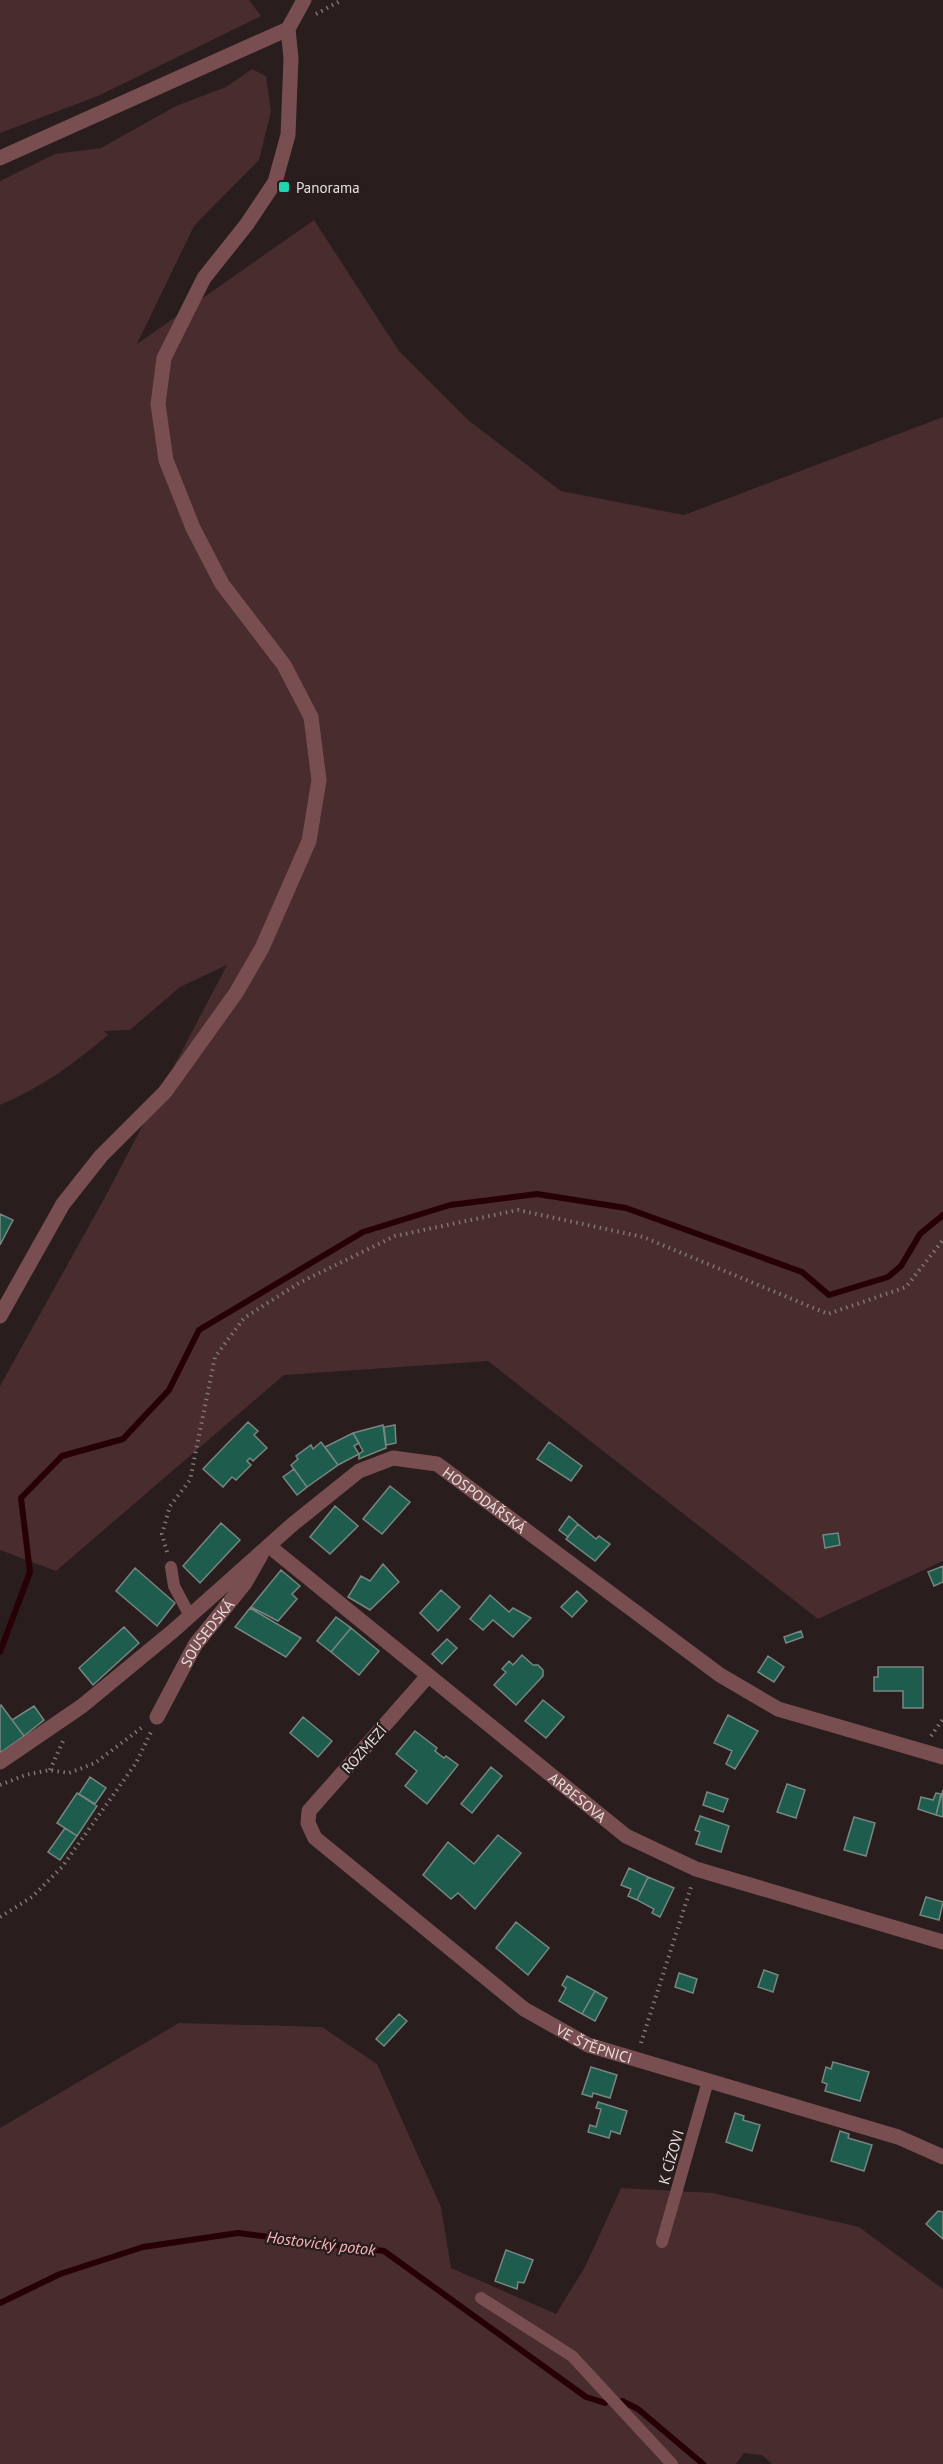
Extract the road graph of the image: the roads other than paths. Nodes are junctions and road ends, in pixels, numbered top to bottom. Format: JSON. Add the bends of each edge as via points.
{"nodes":[{"id":1,"x":304,"y":0,"type":"edge"},
{"id":2,"x":288,"y":29,"type":"junction"},
{"id":3,"x":0,"y":158,"type":"edge"},
{"id":4,"x":0,"y":1316,"type":"edge"},
{"id":5,"x":265,"y":1549,"type":"junction"},
{"id":6,"x":171,"y":1567,"type":"road end"},
{"id":7,"x":190,"y":1616,"type":"junction"},
{"id":8,"x":427,"y":1677,"type":"junction"},
{"id":9,"x":157,"y":1717,"type":"road end"},
{"id":10,"x":943,"y":1756,"type":"edge"},
{"id":11,"x":0,"y":1762,"type":"edge"},
{"id":12,"x":309,"y":1823,"type":"joint"},
{"id":13,"x":943,"y":1942,"type":"edge"},
{"id":14,"x":708,"y":2081,"type":"junction"},
{"id":15,"x":943,"y":2157,"type":"edge"},
{"id":16,"x":662,"y":2242,"type":"dead end"},
{"id":17,"x":481,"y":2298,"type":"dead end"},
{"id":18,"x":672,"y":2464,"type":"edge"}],
"edges":[{"from":1,"to":2,"type":"street"},
{"from":2,"to":3,"type":"street"},
{"from":2,"to":4,"type":"street","via":[[288,135],[275,183],[204,278],[164,358],[158,404],[166,460],[192,528],[222,584],[284,665],[311,717],[320,780],[309,840],[262,948],[236,993],[165,1092],[101,1156],[63,1204]]},
{"from":5,"to":7,"type":"street","name":"HOSPODÁŘSKÁ"},
{"from":5,"to":8,"type":"street","name":"ARBESOVA"},
{"from":5,"to":9,"type":"street","name":"SOUSEDSKÁ","via":[[245,1583],[195,1645]]},
{"from":5,"to":10,"type":"street","name":"HOSPODÁŘSKÁ","via":[[359,1471],[393,1458],[437,1464],[720,1675],[778,1709]]},
{"from":6,"to":7,"type":"lane","via":[[174,1586]]},
{"from":7,"to":11,"type":"street","name":"HOSPODÁŘSKÁ","via":[[82,1706]]},
{"from":8,"to":12,"type":"street","name":"ROZMEZÍ","via":[[309,1811]]},
{"from":8,"to":13,"type":"street","name":"ARBESOVA","via":[[626,1836],[696,1869]]},
{"from":12,"to":14,"type":"street","name":"VE ŠTĚPNICI","via":[[315,1838],[524,2009],[588,2045]]},
{"from":14,"to":15,"type":"street","name":"VE ŠTĚPNICI","via":[[898,2137]]},
{"from":14,"to":16,"type":"lane","name":"K CÍZOVI"},
{"from":17,"to":18,"type":"lane","via":[[573,2356]]}]}
